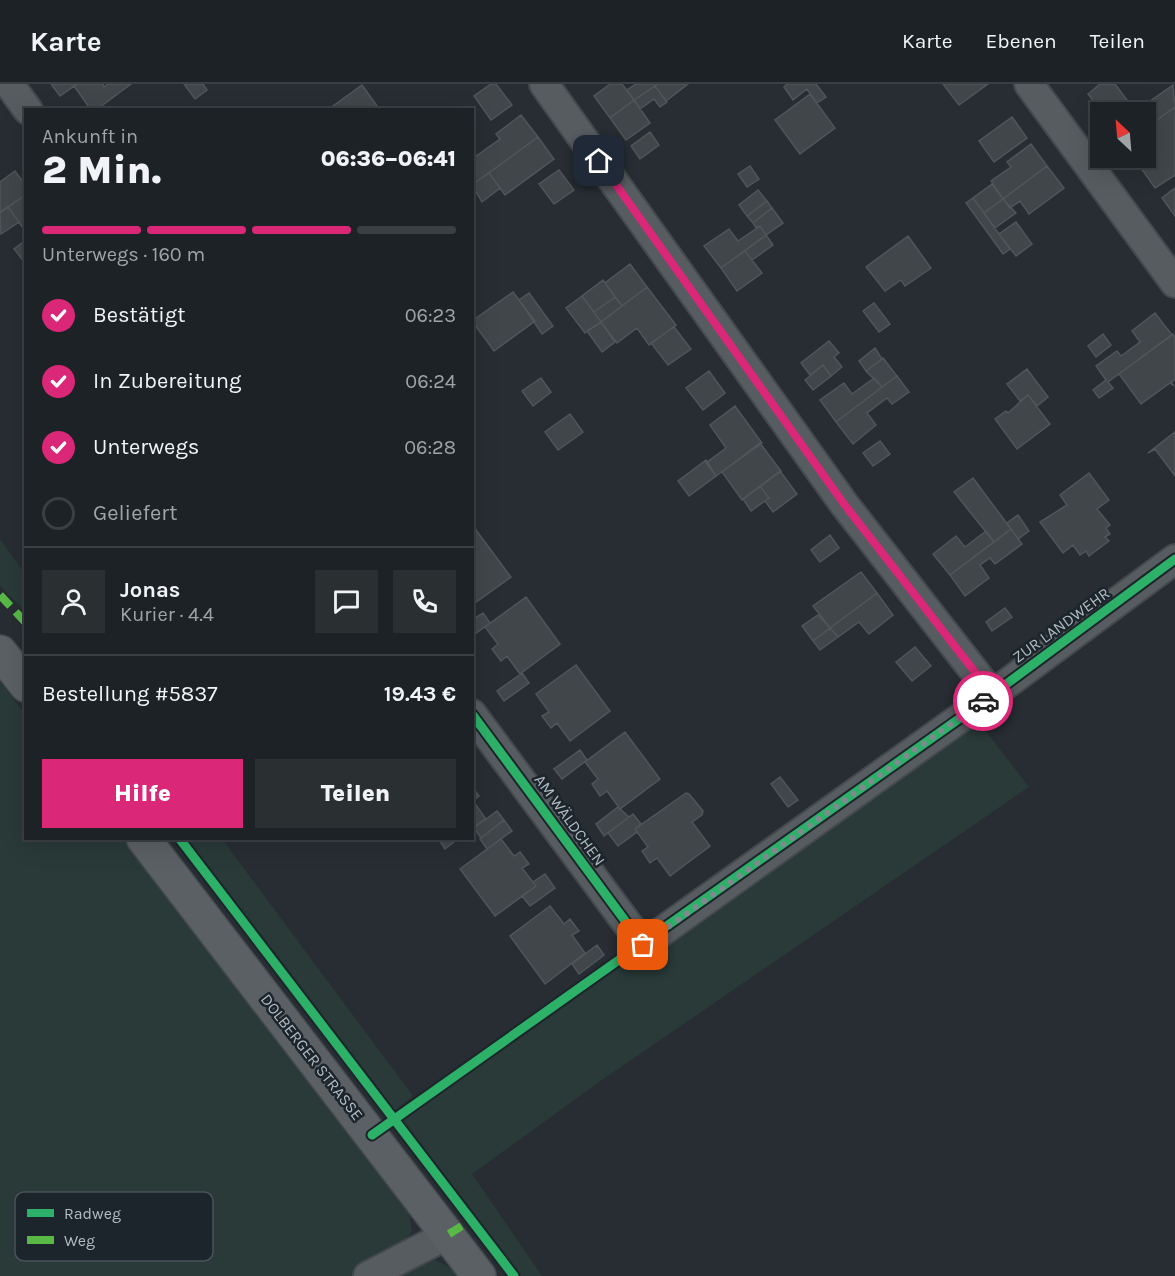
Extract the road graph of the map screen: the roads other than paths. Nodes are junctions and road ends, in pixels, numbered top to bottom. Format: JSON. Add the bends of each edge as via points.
{"nodes":[{"id":1,"x":9,"y":84,"type":"edge"},
{"id":2,"x":544,"y":84,"type":"edge"},
{"id":3,"x":1029,"y":84,"type":"edge"},
{"id":4,"x":27,"y":108,"type":"edge"},
{"id":5,"x":1175,"y":284,"type":"edge"},
{"id":6,"x":1175,"y":559,"type":"edge"},
{"id":7,"x":0,"y":652,"type":"edge"},
{"id":8,"x":24,"y":682,"type":"edge"},
{"id":9,"x":992,"y":694,"type":"junction"},
{"id":10,"x":474,"y":717,"type":"edge"},
{"id":11,"x":145,"y":840,"type":"edge"},
{"id":12,"x":643,"y":945,"type":"joint"},
{"id":13,"x":449,"y":1234,"type":"junction"},
{"id":14,"x":368,"y":1276,"type":"edge"},
{"id":15,"x":479,"y":1276,"type":"edge"}],
"edges":[{"from":1,"to":4,"type":"street"},
{"from":2,"to":9,"type":"street","via":[[844,504]]},
{"from":3,"to":5,"type":"street"},
{"from":6,"to":9,"type":"street","name":"ZUR LANDWEHR"},
{"from":7,"to":8,"type":"main road"},
{"from":9,"to":12,"type":"street","name":"ZUR LANDWEHR"},
{"from":10,"to":12,"type":"street","name":"AM WÄLDCHEN"},
{"from":11,"to":13,"type":"main road","name":"DOLBERGER STRASSE"},
{"from":13,"to":14,"type":"street"},
{"from":13,"to":15,"type":"main road","name":"DOLBERGER STRASSE"}]}
